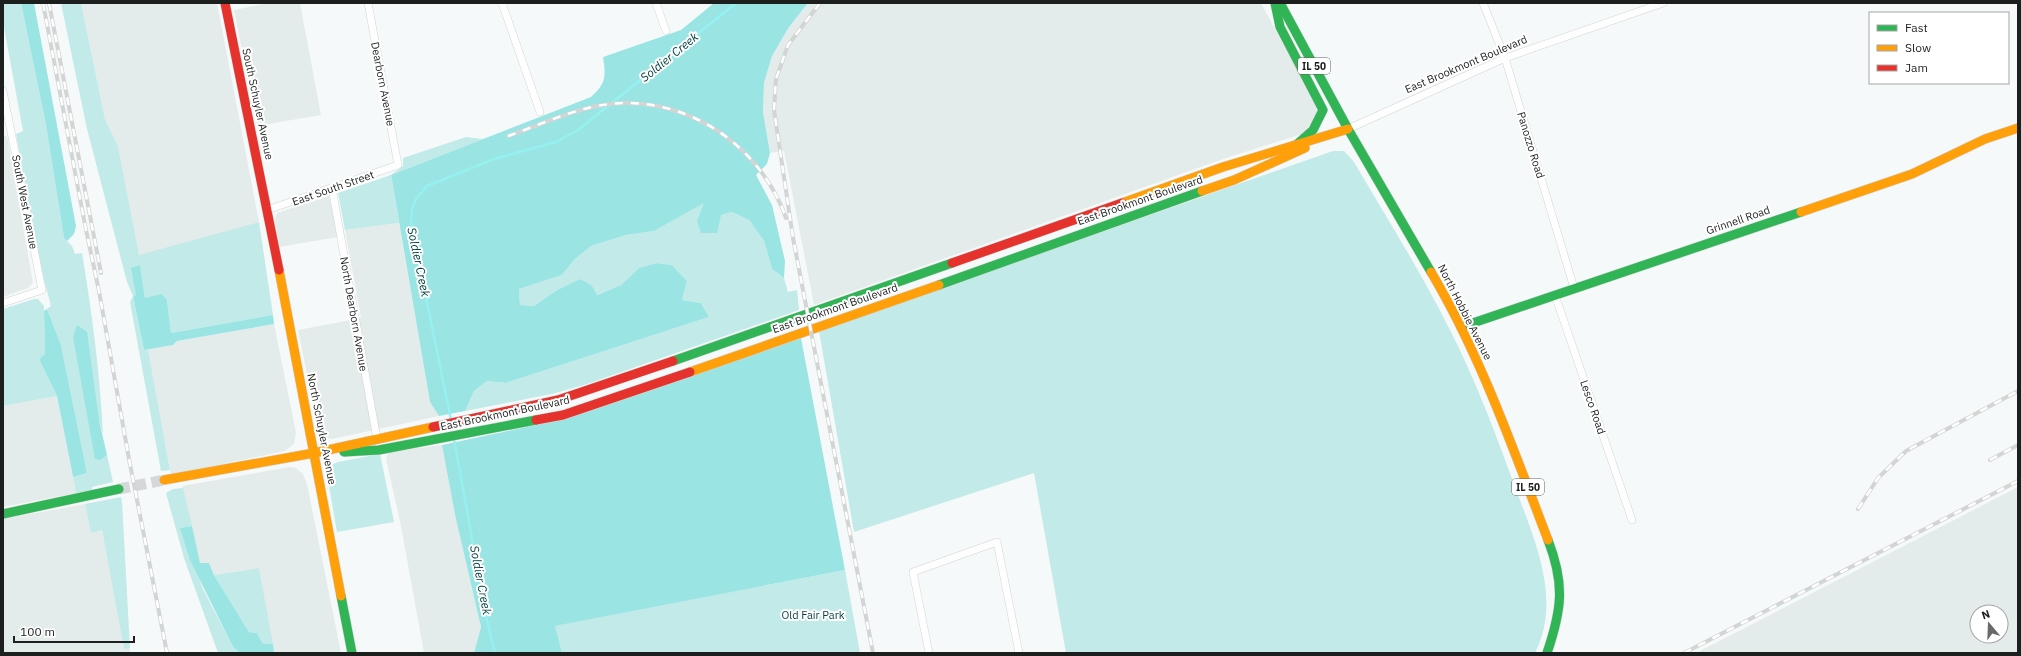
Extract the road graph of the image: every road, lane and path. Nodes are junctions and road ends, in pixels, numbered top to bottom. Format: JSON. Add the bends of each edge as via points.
{"nodes":[{"id":1,"x":225,"y":3,"type":"edge"},
{"id":2,"x":368,"y":3,"type":"edge"},
{"id":3,"x":502,"y":3,"type":"edge"},
{"id":4,"x":656,"y":3,"type":"edge"},
{"id":5,"x":1275,"y":3,"type":"edge"},
{"id":6,"x":1280,"y":3,"type":"edge"},
{"id":7,"x":1483,"y":3,"type":"edge"},
{"id":8,"x":1663,"y":3,"type":"edge"},
{"id":9,"x":666,"y":31,"type":"dead end"},
{"id":10,"x":1505,"y":58,"type":"junction"},
{"id":11,"x":3,"y":91,"type":"edge"},
{"id":12,"x":540,"y":112,"type":"dead end"},
{"id":13,"x":2018,"y":128,"type":"edge"},
{"id":14,"x":1348,"y":129,"type":"junction"},
{"id":15,"x":1296,"y":145,"type":"junction"},
{"id":16,"x":398,"y":165,"type":"joint"},
{"id":17,"x":332,"y":188,"type":"junction"},
{"id":18,"x":268,"y":210,"type":"junction"},
{"id":19,"x":1574,"y":288,"type":"junction"},
{"id":20,"x":1555,"y":295,"type":"junction"},
{"id":21,"x":3,"y":303,"type":"edge"},
{"id":22,"x":1461,"y":327,"type":"junction"},
{"id":23,"x":377,"y":439,"type":"junction"},
{"id":24,"x":314,"y":453,"type":"junction"},
{"id":25,"x":164,"y":480,"type":"tunnel mouth"},
{"id":26,"x":119,"y":489,"type":"tunnel mouth"},
{"id":27,"x":3,"y":514,"type":"edge"},
{"id":28,"x":1632,"y":520,"type":"dead end"},
{"id":29,"x":352,"y":653,"type":"edge"},
{"id":30,"x":930,"y":653,"type":"edge"},
{"id":31,"x":1019,"y":653,"type":"edge"},
{"id":32,"x":1547,"y":653,"type":"edge"}],
"edges":[{"from":1,"to":18,"type":"main road","name":"South Schuyler Avenue"},
{"from":2,"to":16,"type":"street","name":"Dearborn Avenue"},
{"from":3,"to":12,"type":"street"},
{"from":4,"to":9,"type":"street"},
{"from":5,"to":15,"type":"main road","via":[[1280,27],[1322,103],[1322,118],[1312,133]]},
{"from":6,"to":14,"type":"main road","name":"North Hobbie Avenue","number":"IL 50"},
{"from":7,"to":10,"type":"street","name":"Panozzo Road"},
{"from":8,"to":10,"type":"street","name":"East Brookmont Boulevard"},
{"from":10,"to":14,"type":"street","name":"East Brookmont Boulevard"},
{"from":10,"to":19,"type":"street","name":"Panozzo Road"},
{"from":11,"to":21,"type":"street","name":"South West Avenue","via":[[42,290]]},
{"from":13,"to":19,"type":"main road","name":"Grinnell Road","via":[[1985,139],[1912,174]]},
{"from":14,"to":15,"type":"main road","name":"East Brookmont Boulevard"},
{"from":14,"to":22,"type":"main road","name":"North Hobbie Avenue","number":"IL 50"},
{"from":14,"to":24,"type":"main road","name":"East Brookmont Boulevard","via":[[1234,180],[563,415],[379,450]]},
{"from":15,"to":23,"type":"main road","name":"East Brookmont Boulevard","via":[[1223,167],[808,315],[558,400]]},
{"from":16,"to":17,"type":"street","name":"East South Street"},
{"from":17,"to":18,"type":"street","name":"East South Street"},
{"from":17,"to":23,"type":"street","name":"North Dearborn Avenue"},
{"from":18,"to":24,"type":"main road","name":"North Schuyler Avenue"},
{"from":19,"to":20,"type":"main road","name":"Grinnell Road"},
{"from":20,"to":22,"type":"main road","name":"Grinnell Road"},
{"from":20,"to":28,"type":"street","name":"Lesco Road"},
{"from":22,"to":32,"type":"main road","name":"North Hobbie Avenue","number":"IL 50","via":[[1498,410],[1556,560],[1560,606]]},
{"from":23,"to":24,"type":"main road","name":"East Brookmont Boulevard"},
{"from":24,"to":25,"type":"main road","name":"East Brookmont Boulevard"},
{"from":24,"to":29,"type":"main road","name":"North Schuyler Avenue"},
{"from":26,"to":27,"type":"main road"},
{"from":30,"to":31,"type":"street","via":[[914,572],[997,542]]}]}
